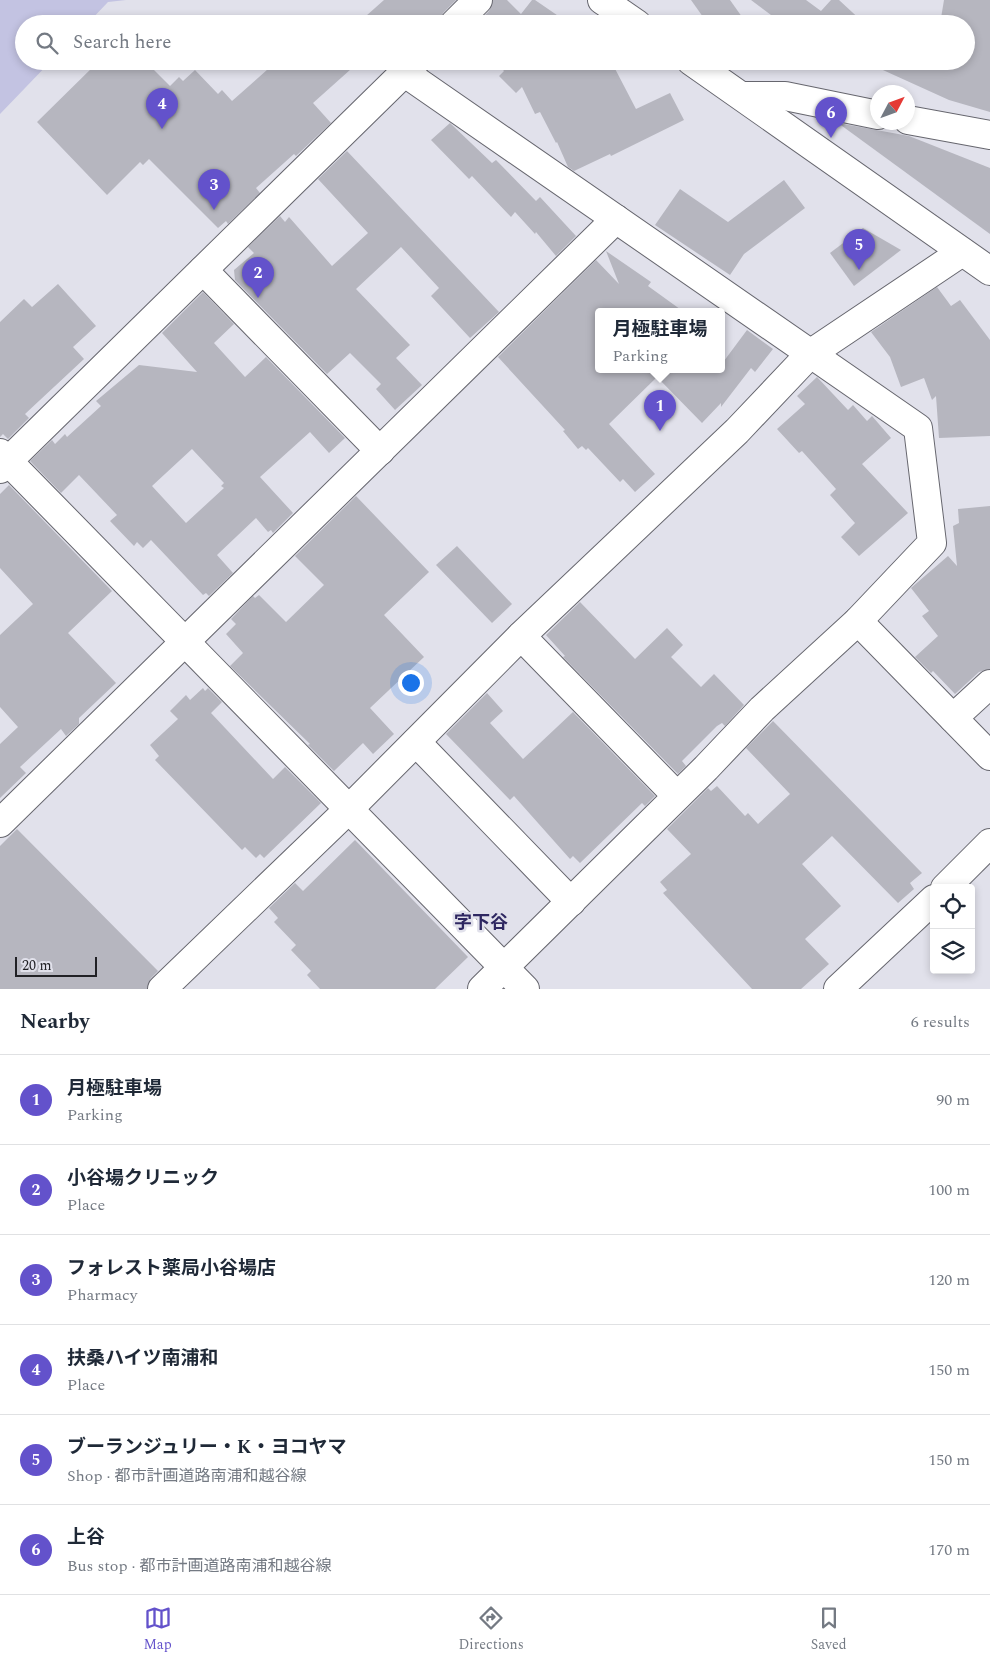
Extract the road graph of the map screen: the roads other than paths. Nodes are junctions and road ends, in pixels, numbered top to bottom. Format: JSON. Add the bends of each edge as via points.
{"nodes":[{"id":1,"x":478,"y":0,"type":"edge"},
{"id":2,"x":602,"y":0,"type":"edge"},
{"id":3,"x":463,"y":15,"type":"edge"},
{"id":4,"x":624,"y":15,"type":"edge"},
{"id":5,"x":407,"y":70,"type":"edge"},
{"id":6,"x":414,"y":70,"type":"edge"},
{"id":7,"x":705,"y":70,"type":"edge"},
{"id":8,"x":742,"y":96,"type":"junction"},
{"id":9,"x":870,"y":113,"type":"edge"},
{"id":10,"x":915,"y":121,"type":"edge"},
{"id":11,"x":990,"y":135,"type":"edge"},
{"id":12,"x":616,"y":219,"type":"junction"},
{"id":13,"x":962,"y":252,"type":"junction"},
{"id":14,"x":202,"y":270,"type":"junction"},
{"id":15,"x":990,"y":271,"type":"edge"},
{"id":16,"x":810,"y":354,"type":"junction"},
{"id":17,"x":380,"y":451,"type":"junction"},
{"id":18,"x":3,"y":461,"type":"edge"},
{"id":19,"x":858,"y":621,"type":"junction"},
{"id":20,"x":521,"y":636,"type":"junction"},
{"id":21,"x":186,"y":642,"type":"junction"},
{"id":22,"x":990,"y":684,"type":"edge"},
{"id":23,"x":953,"y":718,"type":"junction"},
{"id":24,"x":416,"y":742,"type":"junction"},
{"id":25,"x":990,"y":756,"type":"edge"},
{"id":26,"x":677,"y":796,"type":"junction"},
{"id":27,"x":349,"y":808,"type":"junction"},
{"id":28,"x":0,"y":823,"type":"edge"},
{"id":29,"x":990,"y":844,"type":"edge"},
{"id":30,"x":949,"y":884,"type":"edge"},
{"id":31,"x":570,"y":902,"type":"junction"},
{"id":32,"x":930,"y":903,"type":"edge"},
{"id":33,"x":504,"y":967,"type":"junction"},
{"id":34,"x":162,"y":989,"type":"edge"},
{"id":35,"x":482,"y":989,"type":"edge"},
{"id":36,"x":526,"y":989,"type":"edge"},
{"id":37,"x":838,"y":989,"type":"edge"}],
"edges":[{"from":1,"to":3,"type":"street"},
{"from":2,"to":4,"type":"street"},
{"from":5,"to":14,"type":"street"},
{"from":6,"to":12,"type":"street"},
{"from":7,"to":8,"type":"street"},
{"from":8,"to":9,"type":"street","via":[[785,96]]},
{"from":8,"to":13,"type":"street"},
{"from":10,"to":11,"type":"street"},
{"from":12,"to":16,"type":"street"},
{"from":12,"to":17,"type":"street"},
{"from":13,"to":15,"type":"street"},
{"from":13,"to":16,"type":"street"},
{"from":14,"to":17,"type":"street"},
{"from":14,"to":18,"type":"street"},
{"from":16,"to":19,"type":"street","via":[[918,428],[932,543]]},
{"from":16,"to":20,"type":"street","via":[[737,431]]},
{"from":17,"to":21,"type":"street"},
{"from":18,"to":21,"type":"street"},
{"from":19,"to":23,"type":"street"},
{"from":19,"to":26,"type":"street","via":[[762,709]]},
{"from":20,"to":24,"type":"street"},
{"from":20,"to":26,"type":"street"},
{"from":21,"to":27,"type":"street"},
{"from":21,"to":28,"type":"street"},
{"from":22,"to":23,"type":"street"},
{"from":23,"to":25,"type":"street"},
{"from":24,"to":27,"type":"street"},
{"from":24,"to":31,"type":"street"},
{"from":26,"to":31,"type":"street"},
{"from":27,"to":33,"type":"street"},
{"from":27,"to":34,"type":"street"},
{"from":29,"to":30,"type":"street"},
{"from":31,"to":33,"type":"street"},
{"from":32,"to":37,"type":"street"},
{"from":33,"to":35,"type":"street"},
{"from":33,"to":36,"type":"street"}]}
